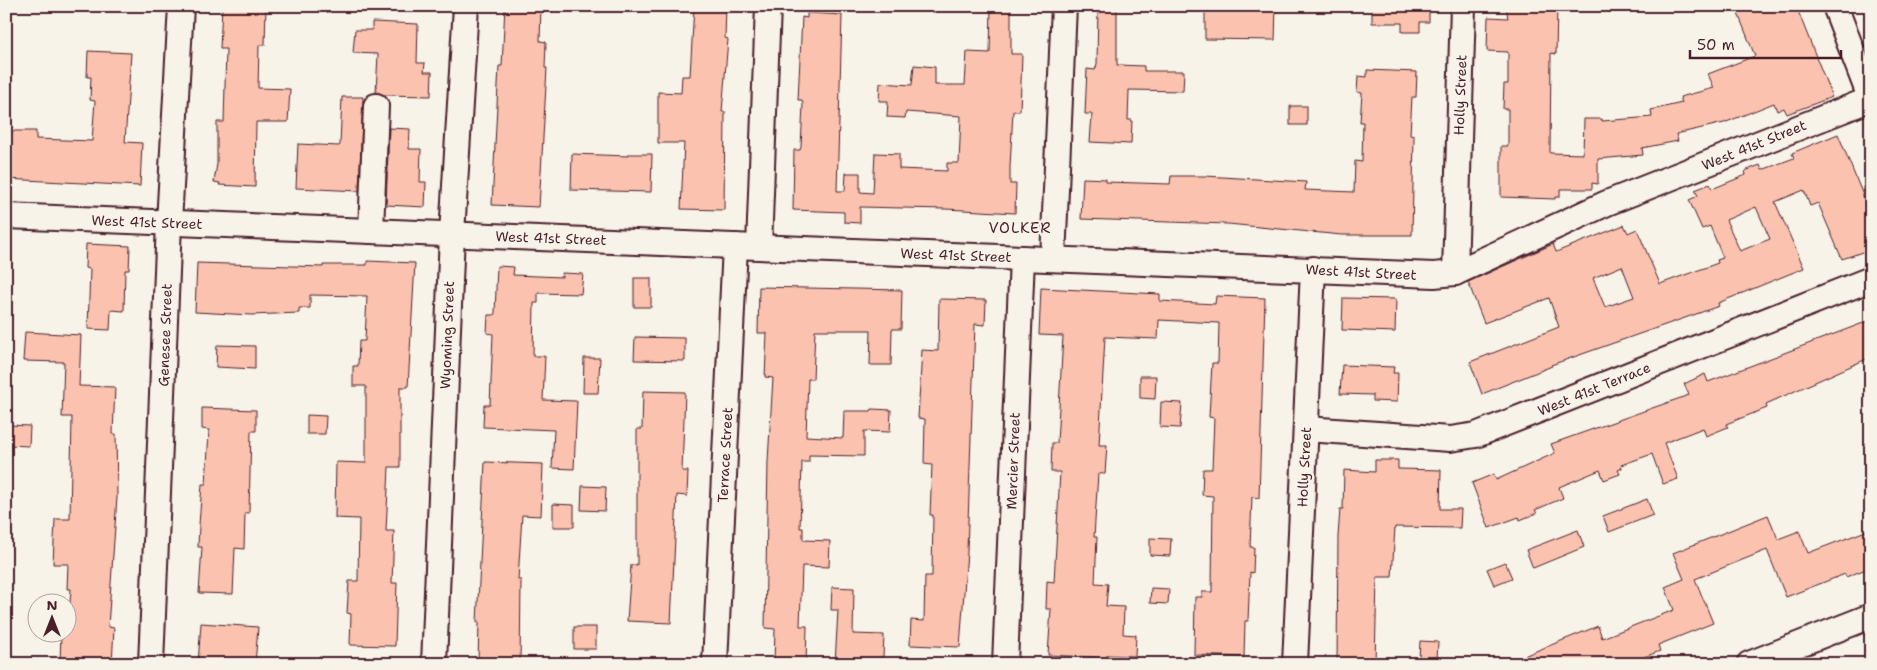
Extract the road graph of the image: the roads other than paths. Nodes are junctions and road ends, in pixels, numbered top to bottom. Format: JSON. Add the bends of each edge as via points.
{"nodes":[{"id":1,"x":181,"y":6,"type":"edge"},
{"id":2,"x":466,"y":6,"type":"edge"},
{"id":3,"x":768,"y":6,"type":"edge"},
{"id":4,"x":1064,"y":6,"type":"edge"},
{"id":5,"x":1463,"y":6,"type":"edge"},
{"id":6,"x":1835,"y":6,"type":"edge"},
{"id":7,"x":1871,"y":99,"type":"edge"},
{"id":8,"x":376,"y":106,"type":"dead end"},
{"id":9,"x":6,"y":216,"type":"edge"},
{"id":10,"x":169,"y":223,"type":"junction"},
{"id":11,"x":371,"y":231,"type":"junction"},
{"id":12,"x":452,"y":234,"type":"junction"},
{"id":13,"x":735,"y":246,"type":"junction"},
{"id":14,"x":759,"y":247,"type":"junction"},
{"id":15,"x":1022,"y":258,"type":"junction"},
{"id":16,"x":1053,"y":259,"type":"junction"},
{"id":17,"x":1313,"y":269,"type":"junction"},
{"id":18,"x":1455,"y":273,"type":"junction"},
{"id":19,"x":1871,"y":279,"type":"edge"},
{"id":20,"x":1306,"y":429,"type":"junction"},
{"id":21,"x":1871,"y":616,"type":"edge"},
{"id":22,"x":151,"y":664,"type":"edge"},
{"id":23,"x":434,"y":664,"type":"edge"},
{"id":24,"x":715,"y":664,"type":"edge"},
{"id":25,"x":1006,"y":664,"type":"edge"},
{"id":26,"x":1295,"y":664,"type":"edge"},
{"id":27,"x":1749,"y":664,"type":"edge"}],
"edges":[{"from":1,"to":10,"type":"street","name":"Genesee Street"},
{"from":2,"to":12,"type":"street","name":"Wyoming Street"},
{"from":3,"to":14,"type":"street"},
{"from":4,"to":16,"type":"street"},
{"from":5,"to":18,"type":"street","name":"Holly Street"},
{"from":6,"to":7,"type":"street"},
{"from":7,"to":18,"type":"street","name":"West 41st Street","via":[[1608,203]]},
{"from":8,"to":11,"type":"street"},
{"from":9,"to":10,"type":"street","name":"West 41st Street"},
{"from":10,"to":11,"type":"street","name":"West 41st Street"},
{"from":10,"to":22,"type":"street","name":"Genesee Street"},
{"from":11,"to":12,"type":"street","name":"West 41st Street"},
{"from":12,"to":13,"type":"street","name":"West 41st Street"},
{"from":12,"to":23,"type":"street","name":"Wyoming Street"},
{"from":13,"to":14,"type":"street","name":"West 41st Street"},
{"from":13,"to":24,"type":"street","name":"Terrace Street"},
{"from":14,"to":15,"type":"street","name":"West 41st Street"},
{"from":15,"to":16,"type":"street","name":"West 41st Street"},
{"from":15,"to":25,"type":"street","name":"Mercier Street"},
{"from":16,"to":17,"type":"street","name":"West 41st Street"},
{"from":17,"to":18,"type":"street","name":"West 41st Street","via":[[1434,275]]},
{"from":17,"to":20,"type":"street","name":"Holly Street"},
{"from":19,"to":20,"type":"street","name":"West 41st Terrace","via":[[1476,435],[1450,439]]},
{"from":20,"to":26,"type":"street","name":"Holly Street"},
{"from":21,"to":27,"type":"street"}]}
